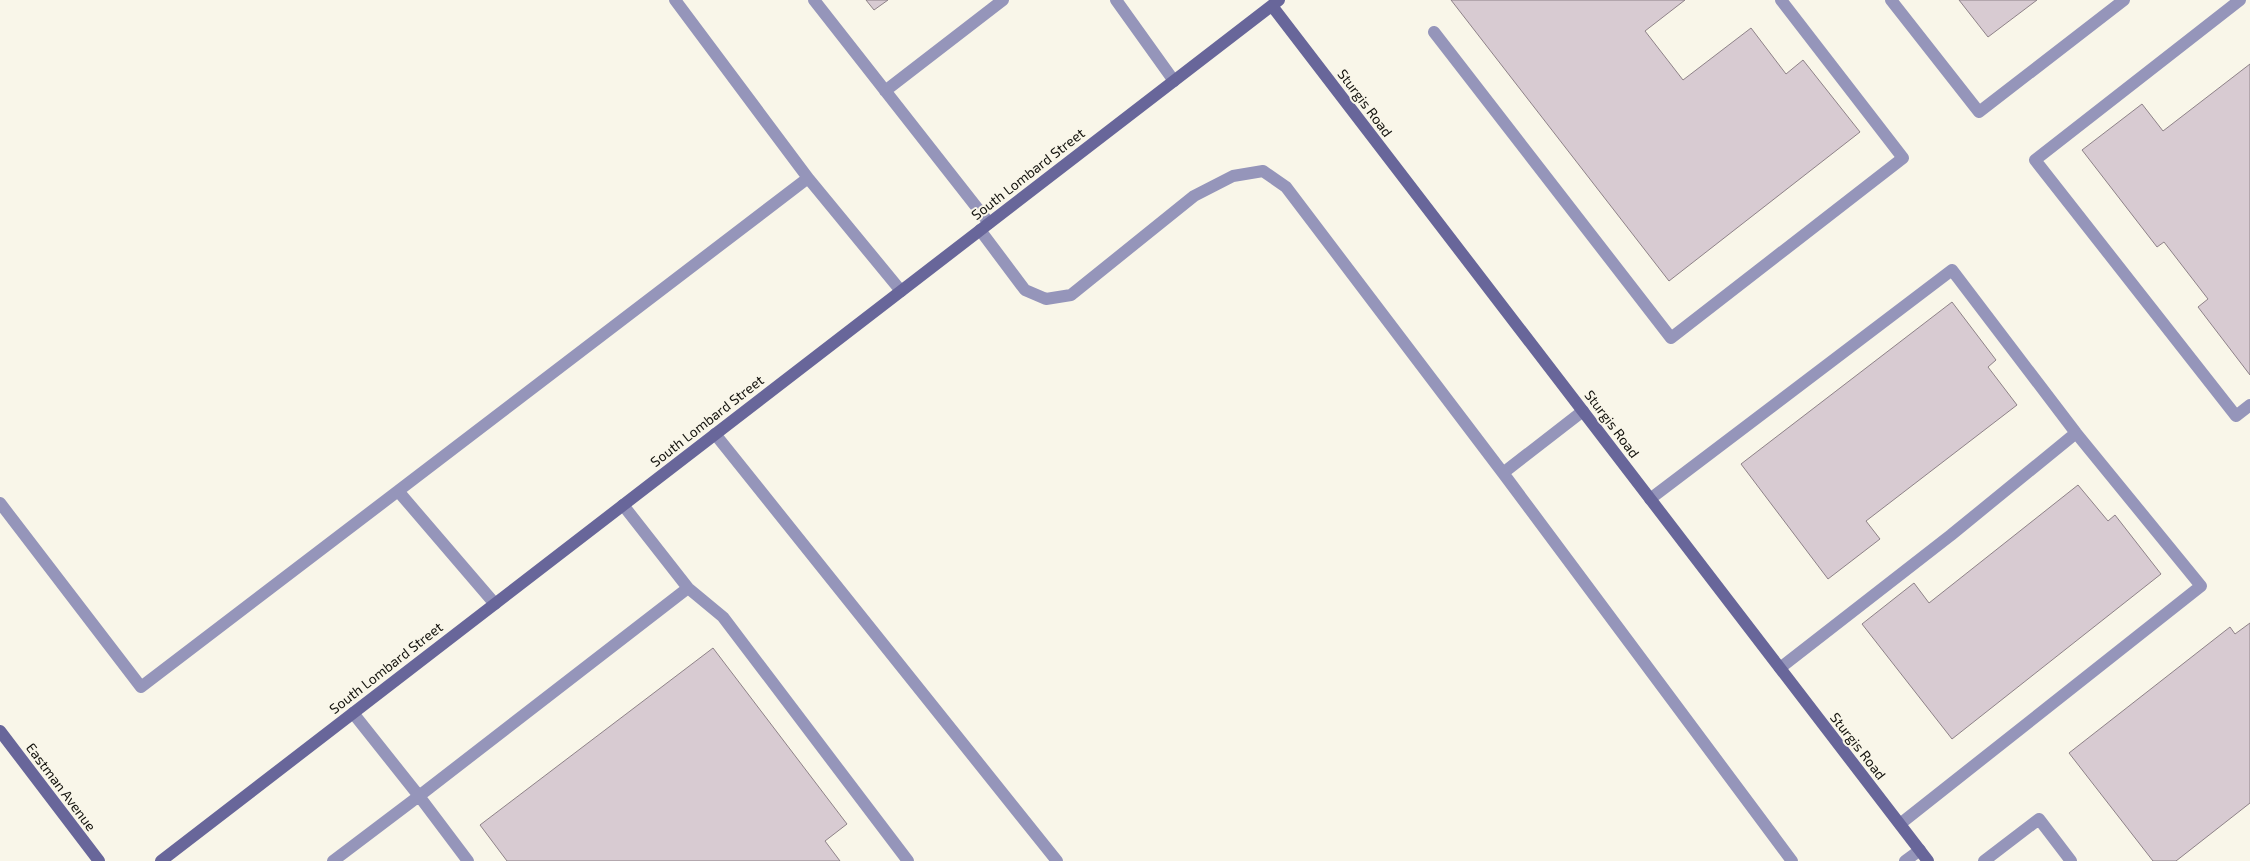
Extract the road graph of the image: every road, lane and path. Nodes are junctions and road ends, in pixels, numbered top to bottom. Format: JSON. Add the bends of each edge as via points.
{"nodes":[{"id":1,"x":675,"y":0,"type":"edge"},
{"id":2,"x":814,"y":0,"type":"edge"},
{"id":3,"x":1003,"y":0,"type":"edge"},
{"id":4,"x":1116,"y":0,"type":"edge"},
{"id":5,"x":1781,"y":0,"type":"edge"},
{"id":6,"x":1891,"y":0,"type":"edge"},
{"id":7,"x":2124,"y":0,"type":"edge"},
{"id":8,"x":2240,"y":0,"type":"edge"},
{"id":9,"x":1275,"y":3,"type":"edge"},
{"id":10,"x":1434,"y":32,"type":"dead end"},
{"id":11,"x":1174,"y":81,"type":"junction"},
{"id":12,"x":885,"y":91,"type":"junction"},
{"id":13,"x":808,"y":178,"type":"junction"},
{"id":14,"x":985,"y":227,"type":"junction"},
{"id":15,"x":901,"y":291,"type":"junction"},
{"id":16,"x":2250,"y":406,"type":"edge"},
{"id":17,"x":1583,"y":412,"type":"junction"},
{"id":18,"x":2076,"y":433,"type":"junction"},
{"id":19,"x":716,"y":434,"type":"junction"},
{"id":20,"x":1503,"y":473,"type":"junction"},
{"id":21,"x":398,"y":491,"type":"junction"},
{"id":22,"x":1650,"y":499,"type":"junction"},
{"id":23,"x":0,"y":503,"type":"edge"},
{"id":24,"x":623,"y":505,"type":"junction"},
{"id":25,"x":688,"y":588,"type":"junction"},
{"id":26,"x":495,"y":604,"type":"junction"},
{"id":27,"x":1780,"y":668,"type":"junction"},
{"id":28,"x":353,"y":712,"type":"junction"},
{"id":29,"x":0,"y":732,"type":"edge"},
{"id":30,"x":419,"y":796,"type":"junction"},
{"id":31,"x":1900,"y":824,"type":"junction"},
{"id":32,"x":1920,"y":850,"type":"junction"},
{"id":33,"x":99,"y":861,"type":"edge"},
{"id":34,"x":161,"y":861,"type":"edge"},
{"id":35,"x":333,"y":861,"type":"edge"},
{"id":36,"x":468,"y":861,"type":"edge"},
{"id":37,"x":908,"y":861,"type":"edge"},
{"id":38,"x":1057,"y":861,"type":"edge"},
{"id":39,"x":1792,"y":861,"type":"edge"},
{"id":40,"x":1905,"y":861,"type":"edge"},
{"id":41,"x":1928,"y":861,"type":"edge"},
{"id":42,"x":1984,"y":861,"type":"edge"},
{"id":43,"x":2071,"y":861,"type":"edge"}],
"edges":[{"from":1,"to":13,"type":"lane"},
{"from":2,"to":12,"type":"lane"},
{"from":3,"to":12,"type":"lane"},
{"from":4,"to":11,"type":"lane"},
{"from":5,"to":10,"type":"lane","via":[[1903,158],[1670,338]]},
{"from":6,"to":7,"type":"lane","via":[[1979,112]]},
{"from":8,"to":16,"type":"lane","via":[[2035,160],[2236,416]]},
{"from":9,"to":11,"type":"street","name":"South Lombard Street"},
{"from":9,"to":17,"type":"street","name":"Sturgis Road"},
{"from":11,"to":14,"type":"street","name":"South Lombard Street"},
{"from":12,"to":14,"type":"lane"},
{"from":13,"to":15,"type":"lane"},
{"from":13,"to":21,"type":"lane"},
{"from":14,"to":15,"type":"street","name":"South Lombard Street"},
{"from":14,"to":20,"type":"lane","via":[[1025,290],[1046,299],[1071,295],[1194,196],[1233,176],[1263,171],[1286,187]]},
{"from":15,"to":19,"type":"street","name":"South Lombard Street"},
{"from":17,"to":20,"type":"lane"},
{"from":17,"to":22,"type":"street","name":"Sturgis Road"},
{"from":18,"to":22,"type":"lane","via":[[1952,270]]},
{"from":18,"to":27,"type":"lane"},
{"from":18,"to":31,"type":"lane","via":[[2201,586]]},
{"from":19,"to":24,"type":"street","name":"South Lombard Street"},
{"from":19,"to":38,"type":"lane"},
{"from":20,"to":39,"type":"lane"},
{"from":21,"to":23,"type":"lane","via":[[141,686]]},
{"from":21,"to":26,"type":"lane"},
{"from":22,"to":27,"type":"street","name":"Sturgis Road"},
{"from":24,"to":25,"type":"lane"},
{"from":24,"to":26,"type":"street","name":"South Lombard Street"},
{"from":25,"to":30,"type":"lane"},
{"from":25,"to":37,"type":"lane","via":[[723,617]]},
{"from":26,"to":28,"type":"street","name":"South Lombard Street"},
{"from":27,"to":31,"type":"street","name":"Sturgis Road"},
{"from":28,"to":30,"type":"lane"},
{"from":28,"to":34,"type":"street","name":"South Lombard Street"},
{"from":29,"to":33,"type":"street","name":"Eastman Avenue"},
{"from":30,"to":35,"type":"lane"},
{"from":30,"to":36,"type":"lane"},
{"from":31,"to":32,"type":"street","name":"Sturgis Road"},
{"from":32,"to":40,"type":"lane"},
{"from":32,"to":41,"type":"street","name":"Sturgis Road"},
{"from":42,"to":43,"type":"lane","via":[[2039,819]]}]}
